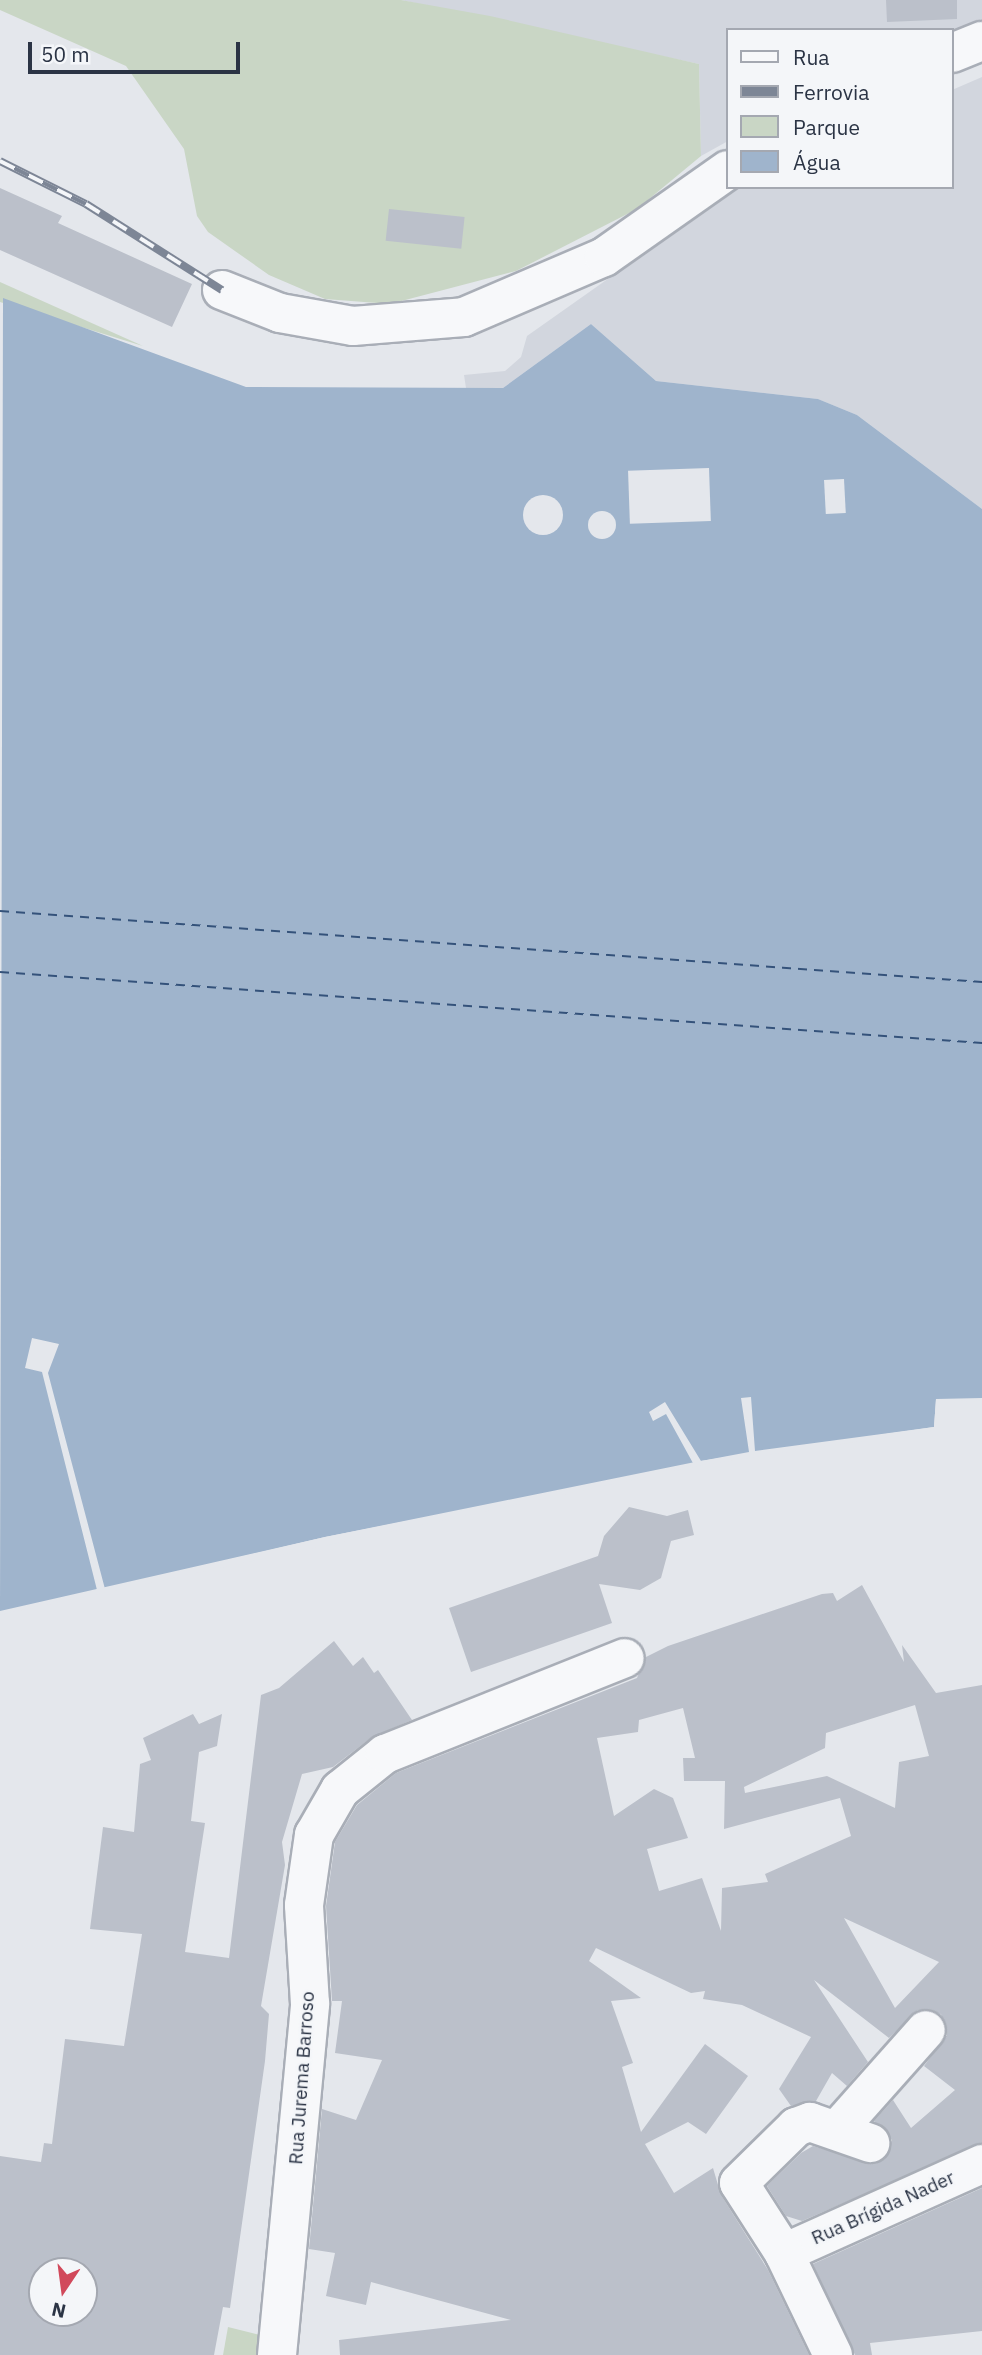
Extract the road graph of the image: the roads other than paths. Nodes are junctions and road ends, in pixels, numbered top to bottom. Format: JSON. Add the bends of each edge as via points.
{"nodes":[{"id":1,"x":982,"y":41,"type":"edge"},
{"id":2,"x":954,"y":52,"type":"edge"},
{"id":3,"x":726,"y":171,"type":"edge"},
{"id":4,"x":222,"y":290,"type":"dead end"},
{"id":5,"x":625,"y":1658,"type":"dead end"},
{"id":6,"x":926,"y":2030,"type":"dead end"},
{"id":7,"x":982,"y":2164,"type":"edge"},
{"id":8,"x":784,"y":2253,"type":"junction"},
{"id":9,"x":277,"y":2355,"type":"edge"},
{"id":10,"x":833,"y":2355,"type":"edge"}],
"edges":[{"from":1,"to":2,"type":"street"},
{"from":3,"to":4,"type":"street","via":[[604,257],[464,317],[353,326],[280,313]]},
{"from":5,"to":9,"type":"street","name":"Rua Jurema Barroso","via":[[386,1754],[340,1790],[314,1835],[304,1905],[310,2004]]},
{"from":6,"to":8,"type":"street","via":[[854,2136],[821,2122],[796,2127],[739,2183]]},
{"from":7,"to":8,"type":"street","name":"Rua Brígida Nader"},
{"from":8,"to":10,"type":"street"}]}
